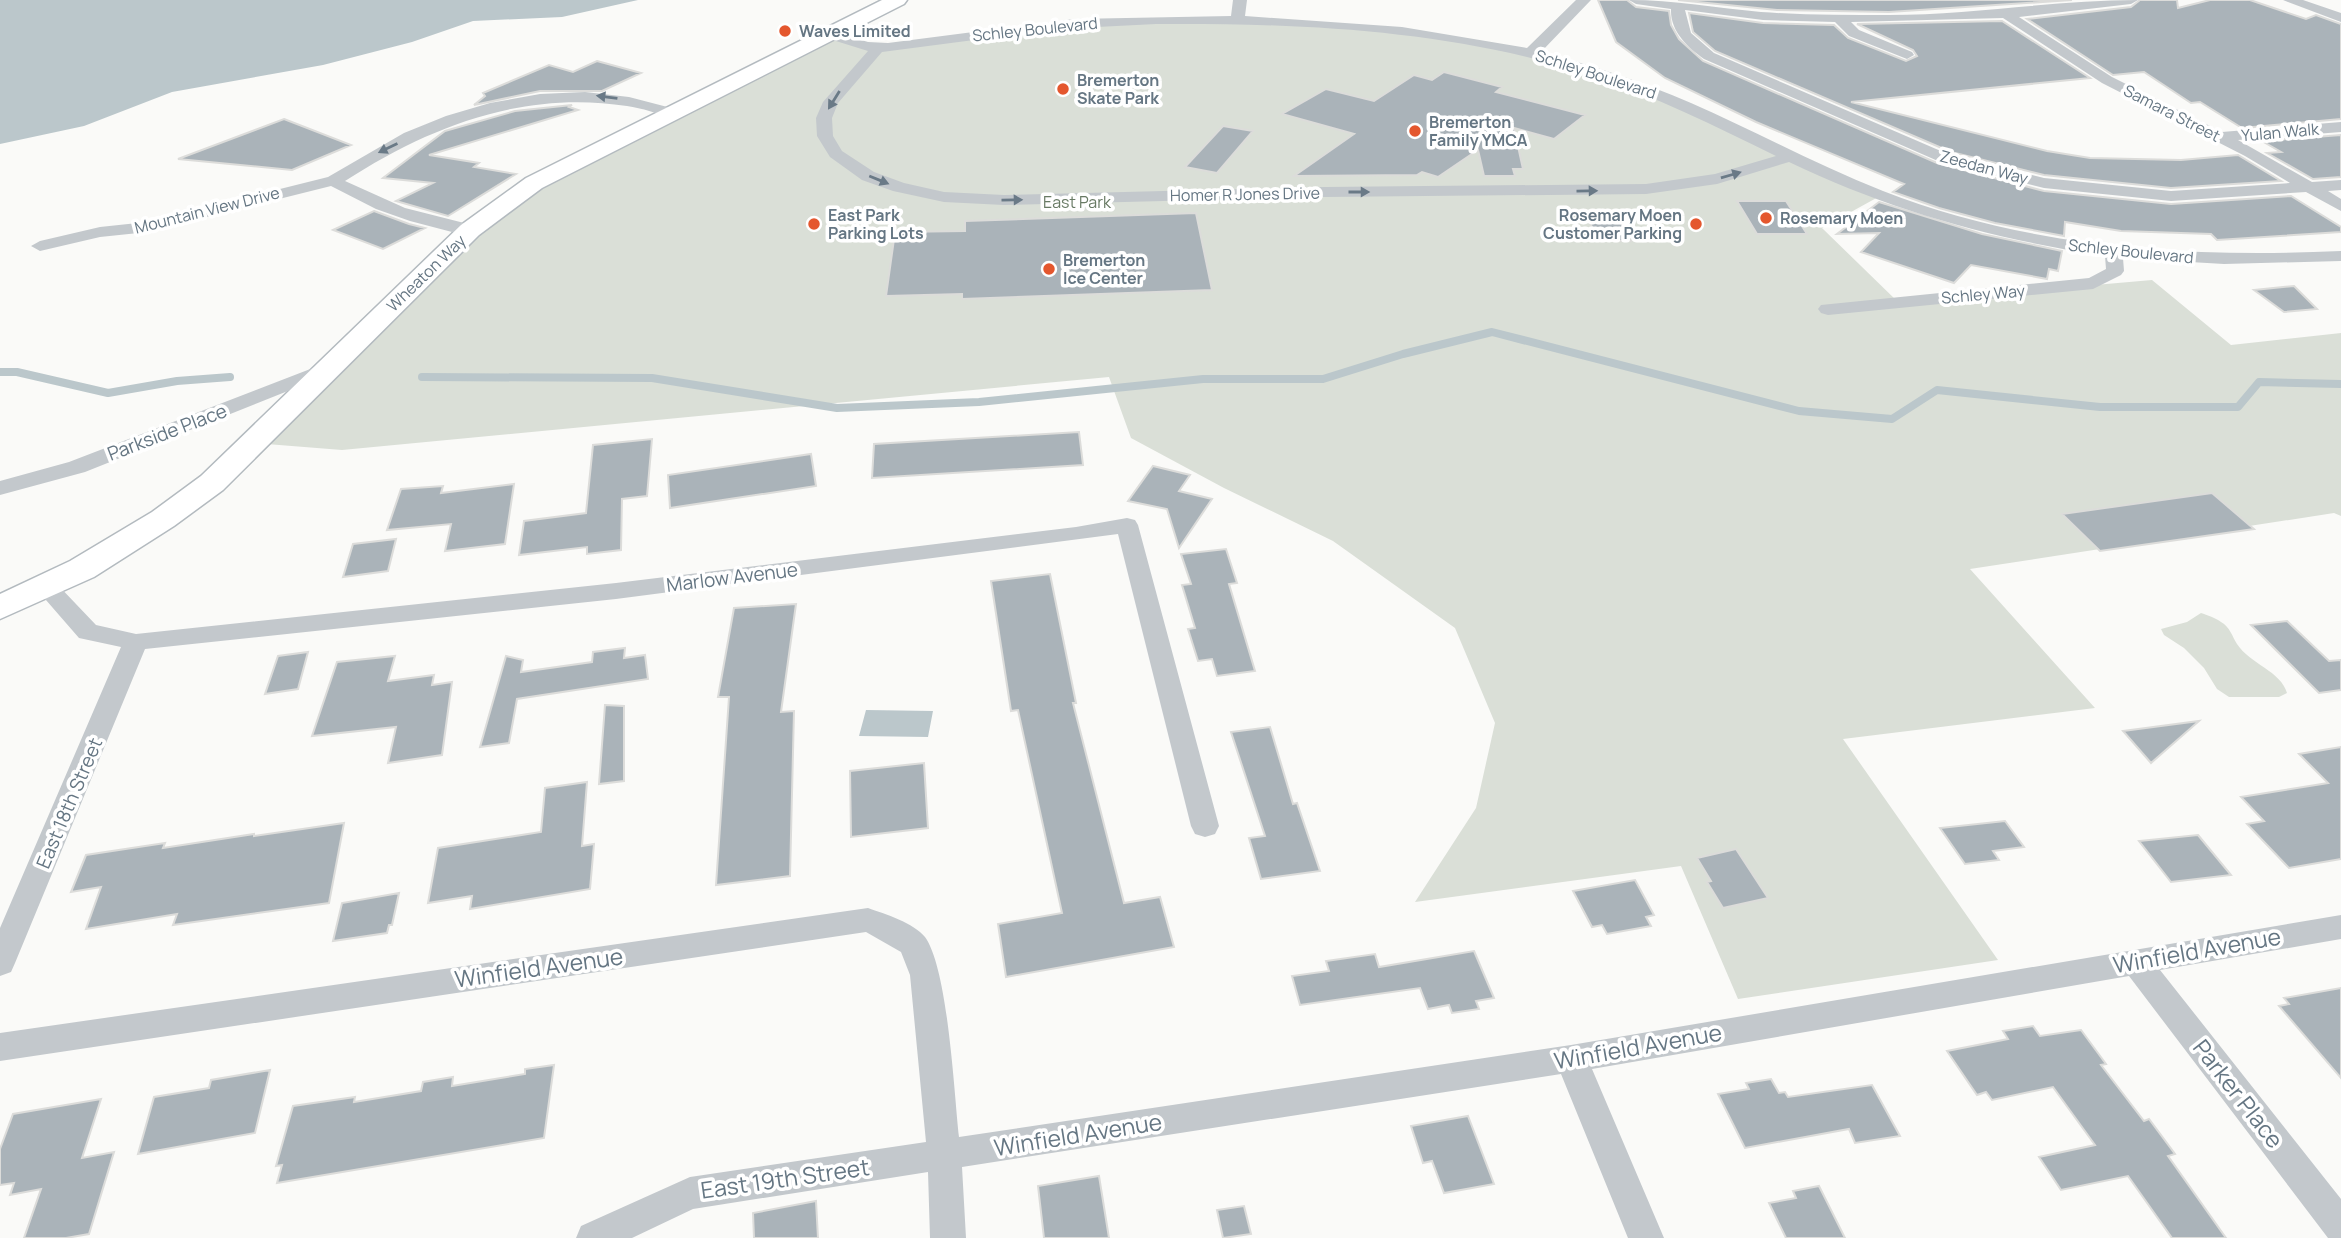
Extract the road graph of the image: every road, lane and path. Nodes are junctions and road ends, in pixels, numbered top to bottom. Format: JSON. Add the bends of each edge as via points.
{"nodes":[{"id":1,"x":897,"y":0,"type":"edge"},
{"id":2,"x":1240,"y":0,"type":"edge"},
{"id":3,"x":1584,"y":0,"type":"edge"},
{"id":4,"x":1636,"y":0,"type":"edge"},
{"id":5,"x":2131,"y":0,"type":"edge"},
{"id":6,"x":2290,"y":0,"type":"edge"},
{"id":7,"x":1678,"y":6,"type":"junction"},
{"id":8,"x":2006,"y":14,"type":"junction"},
{"id":9,"x":2341,"y":18,"type":"edge"},
{"id":10,"x":1840,"y":19,"type":"junction"},
{"id":11,"x":1237,"y":21,"type":"junction"},
{"id":12,"x":828,"y":34,"type":"junction"},
{"id":13,"x":878,"y":48,"type":"junction"},
{"id":14,"x":1531,"y":52,"type":"junction"},
{"id":15,"x":1907,"y":55,"type":"dead end"},
{"id":16,"x":673,"y":113,"type":"junction"},
{"id":17,"x":2341,"y":127,"type":"edge"},
{"id":18,"x":2220,"y":137,"type":"junction"},
{"id":19,"x":1789,"y":157,"type":"junction"},
{"id":20,"x":332,"y":181,"type":"junction"},
{"id":21,"x":2341,"y":185,"type":"edge"},
{"id":22,"x":2311,"y":187,"type":"junction"},
{"id":23,"x":2341,"y":206,"type":"edge"},
{"id":24,"x":471,"y":230,"type":"junction"},
{"id":25,"x":40,"y":246,"type":"dead end"},
{"id":26,"x":2114,"y":251,"type":"junction"},
{"id":27,"x":2341,"y":256,"type":"edge"},
{"id":28,"x":1828,"y":309,"type":"dead end"},
{"id":29,"x":331,"y":367,"type":"junction"},
{"id":30,"x":0,"y":488,"type":"edge"},
{"id":31,"x":47,"y":587,"type":"junction"},
{"id":32,"x":0,"y":608,"type":"edge"},
{"id":33,"x":136,"y":642,"type":"junction"},
{"id":34,"x":1205,"y":826,"type":"dead end"},
{"id":35,"x":2341,"y":927,"type":"edge"},
{"id":36,"x":2136,"y":962,"type":"junction"},
{"id":37,"x":0,"y":963,"type":"edge"},
{"id":38,"x":0,"y":1047,"type":"edge"},
{"id":39,"x":1576,"y":1073,"type":"junction"},
{"id":40,"x":944,"y":1156,"type":"junction"},
{"id":41,"x":2341,"y":1227,"type":"edge"},
{"id":42,"x":594,"y":1238,"type":"edge"},
{"id":43,"x":948,"y":1238,"type":"edge"},
{"id":44,"x":1646,"y":1238,"type":"edge"}],
"edges":[{"from":1,"to":12,"type":"main road","name":"Wheaton Way"},
{"from":2,"to":11,"type":"street"},
{"from":3,"to":14,"type":"street"},
{"from":4,"to":7,"type":"street"},
{"from":5,"to":8,"type":"street"},
{"from":6,"to":9,"type":"street"},
{"from":7,"to":10,"type":"street"},
{"from":7,"to":22,"type":"street","name":"Zeedan Way","via":[[1686,37],[1709,56],[1944,158],[2044,183],[2171,196]]},
{"from":8,"to":10,"type":"street"},
{"from":8,"to":18,"type":"street","name":"Samara Street","via":[[2099,75]]},
{"from":10,"to":15,"type":"street","via":[[1854,33]]},
{"from":11,"to":13,"type":"street","name":"Schley Boulevard","via":[[1070,23]]},
{"from":11,"to":14,"type":"street","name":"Schley Boulevard","via":[[1405,32]]},
{"from":12,"to":13,"type":"street","name":"Schley Boulevard"},
{"from":12,"to":16,"type":"main road","name":"Wheaton Way"},
{"from":13,"to":19,"type":"street","name":"Homer R Jones Drive","one_way":true,"via":[[831,102],[824,118],[825,136],[836,154],[868,176],[944,197],[1004,200],[1646,189],[1717,179]]},
{"from":14,"to":19,"type":"street","name":"Schley Boulevard","via":[[1662,96]]},
{"from":16,"to":20,"type":"street","name":"Mountain View Drive","one_way":true,"via":[[636,101],[595,96],[523,101],[458,117],[424,131],[370,156]]},
{"from":16,"to":24,"type":"main road","name":"Wheaton Way","via":[[534,183]]},
{"from":17,"to":18,"type":"street","name":"Yulan Walk"},
{"from":18,"to":22,"type":"street","name":"Samara Street"},
{"from":19,"to":26,"type":"street","name":"Schley Boulevard","via":[[1917,207],[2028,237]]},
{"from":20,"to":24,"type":"street","via":[[368,201]]},
{"from":20,"to":25,"type":"street","name":"Mountain View Drive","via":[[148,227]]},
{"from":21,"to":22,"type":"street","name":"Zeedan Way"},
{"from":22,"to":23,"type":"street","name":"Samara Street"},
{"from":24,"to":29,"type":"main road","name":"Wheaton Way"},
{"from":26,"to":27,"type":"street","name":"Schley Boulevard","via":[[2244,261]]},
{"from":26,"to":28,"type":"street","name":"Schley Way","via":[[2115,271],[2094,284]]},
{"from":29,"to":30,"type":"street","name":"Parkside Place","via":[[77,467]]},
{"from":29,"to":31,"type":"main road","name":"Wheaton Way","via":[[205,489],[128,541]]},
{"from":31,"to":32,"type":"main road","name":"Wheaton Way"},
{"from":31,"to":33,"type":"street","name":"Marlow Avenue","via":[[88,632]]},
{"from":33,"to":34,"type":"street","name":"Marlow Avenue","via":[[617,591],[1127,525]]},
{"from":33,"to":37,"type":"street","name":"East 18th Street"},
{"from":35,"to":36,"type":"street","name":"Winfield Avenue"},
{"from":36,"to":39,"type":"street","name":"Winfield Avenue"},
{"from":36,"to":41,"type":"street","name":"Parker Place"},
{"from":38,"to":40,"type":"street","name":"Winfield Avenue","via":[[868,920],[913,944],[925,975]]},
{"from":39,"to":40,"type":"street","name":"Winfield Avenue"},
{"from":39,"to":44,"type":"street"},
{"from":40,"to":42,"type":"street","name":"East 19th Street","via":[[690,1193]]},
{"from":40,"to":43,"type":"street"}]}
